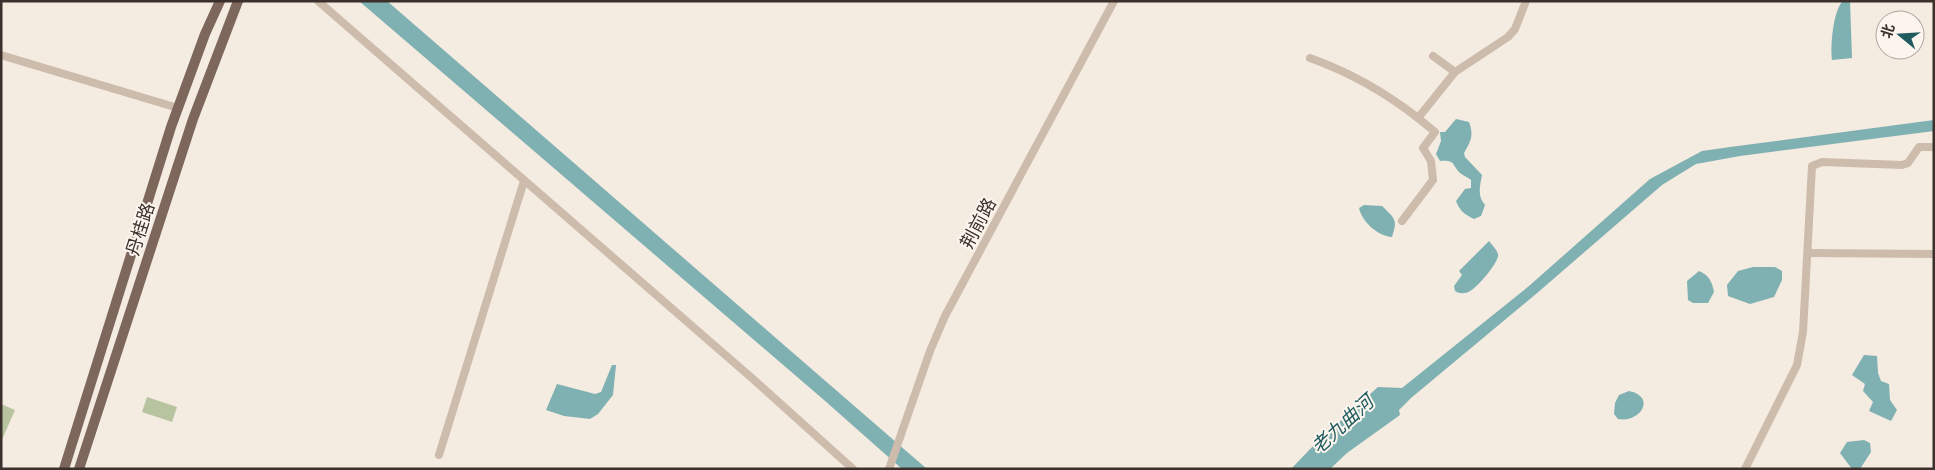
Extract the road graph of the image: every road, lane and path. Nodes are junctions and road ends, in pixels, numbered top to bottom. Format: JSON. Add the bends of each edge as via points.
{"nodes":[{"id":1,"x":220,"y":1,"type":"edge"},
{"id":2,"x":238,"y":1,"type":"edge"},
{"id":3,"x":318,"y":1,"type":"edge"},
{"id":4,"x":1114,"y":1,"type":"edge"},
{"id":5,"x":1526,"y":1,"type":"edge"},
{"id":6,"x":1,"y":55,"type":"edge"},
{"id":7,"x":1432,"y":56,"type":"dead end"},
{"id":8,"x":1310,"y":58,"type":"dead end"},
{"id":9,"x":1455,"y":72,"type":"junction"},
{"id":10,"x":178,"y":108,"type":"junction"},
{"id":11,"x":1418,"y":118,"type":"junction"},
{"id":12,"x":1934,"y":146,"type":"edge"},
{"id":13,"x":524,"y":181,"type":"junction"},
{"id":14,"x":1402,"y":221,"type":"dead end"},
{"id":15,"x":1808,"y":253,"type":"junction"},
{"id":16,"x":1934,"y":254,"type":"edge"},
{"id":17,"x":438,"y":456,"type":"dead end"},
{"id":18,"x":64,"y":469,"type":"edge"},
{"id":19,"x":79,"y":469,"type":"edge"},
{"id":20,"x":853,"y":469,"type":"edge"},
{"id":21,"x":889,"y":469,"type":"edge"},
{"id":22,"x":1745,"y":469,"type":"edge"}],
"edges":[{"from":1,"to":10,"type":"main road","name":"丹桂路"},
{"from":2,"to":19,"type":"main road","name":"丹桂路","via":[[193,119]]},
{"from":3,"to":13,"type":"street"},
{"from":4,"to":21,"type":"street","name":"荆前路","via":[[945,316]]},
{"from":5,"to":9,"type":"street","via":[[1515,29],[1508,36]]},
{"from":6,"to":10,"type":"street"},
{"from":7,"to":9,"type":"street"},
{"from":8,"to":11,"type":"street","via":[[1334,66],[1389,96]]},
{"from":9,"to":11,"type":"street"},
{"from":10,"to":18,"type":"main road","name":"丹桂路"},
{"from":11,"to":14,"type":"street","via":[[1435,132],[1423,148],[1431,161],[1433,180]]},
{"from":12,"to":15,"type":"street","via":[[1919,147],[1902,165],[1822,162],[1812,166]]},
{"from":13,"to":17,"type":"street"},
{"from":13,"to":20,"type":"street"},
{"from":15,"to":16,"type":"street"},
{"from":15,"to":22,"type":"street","via":[[1803,332],[1797,365]]}]}
